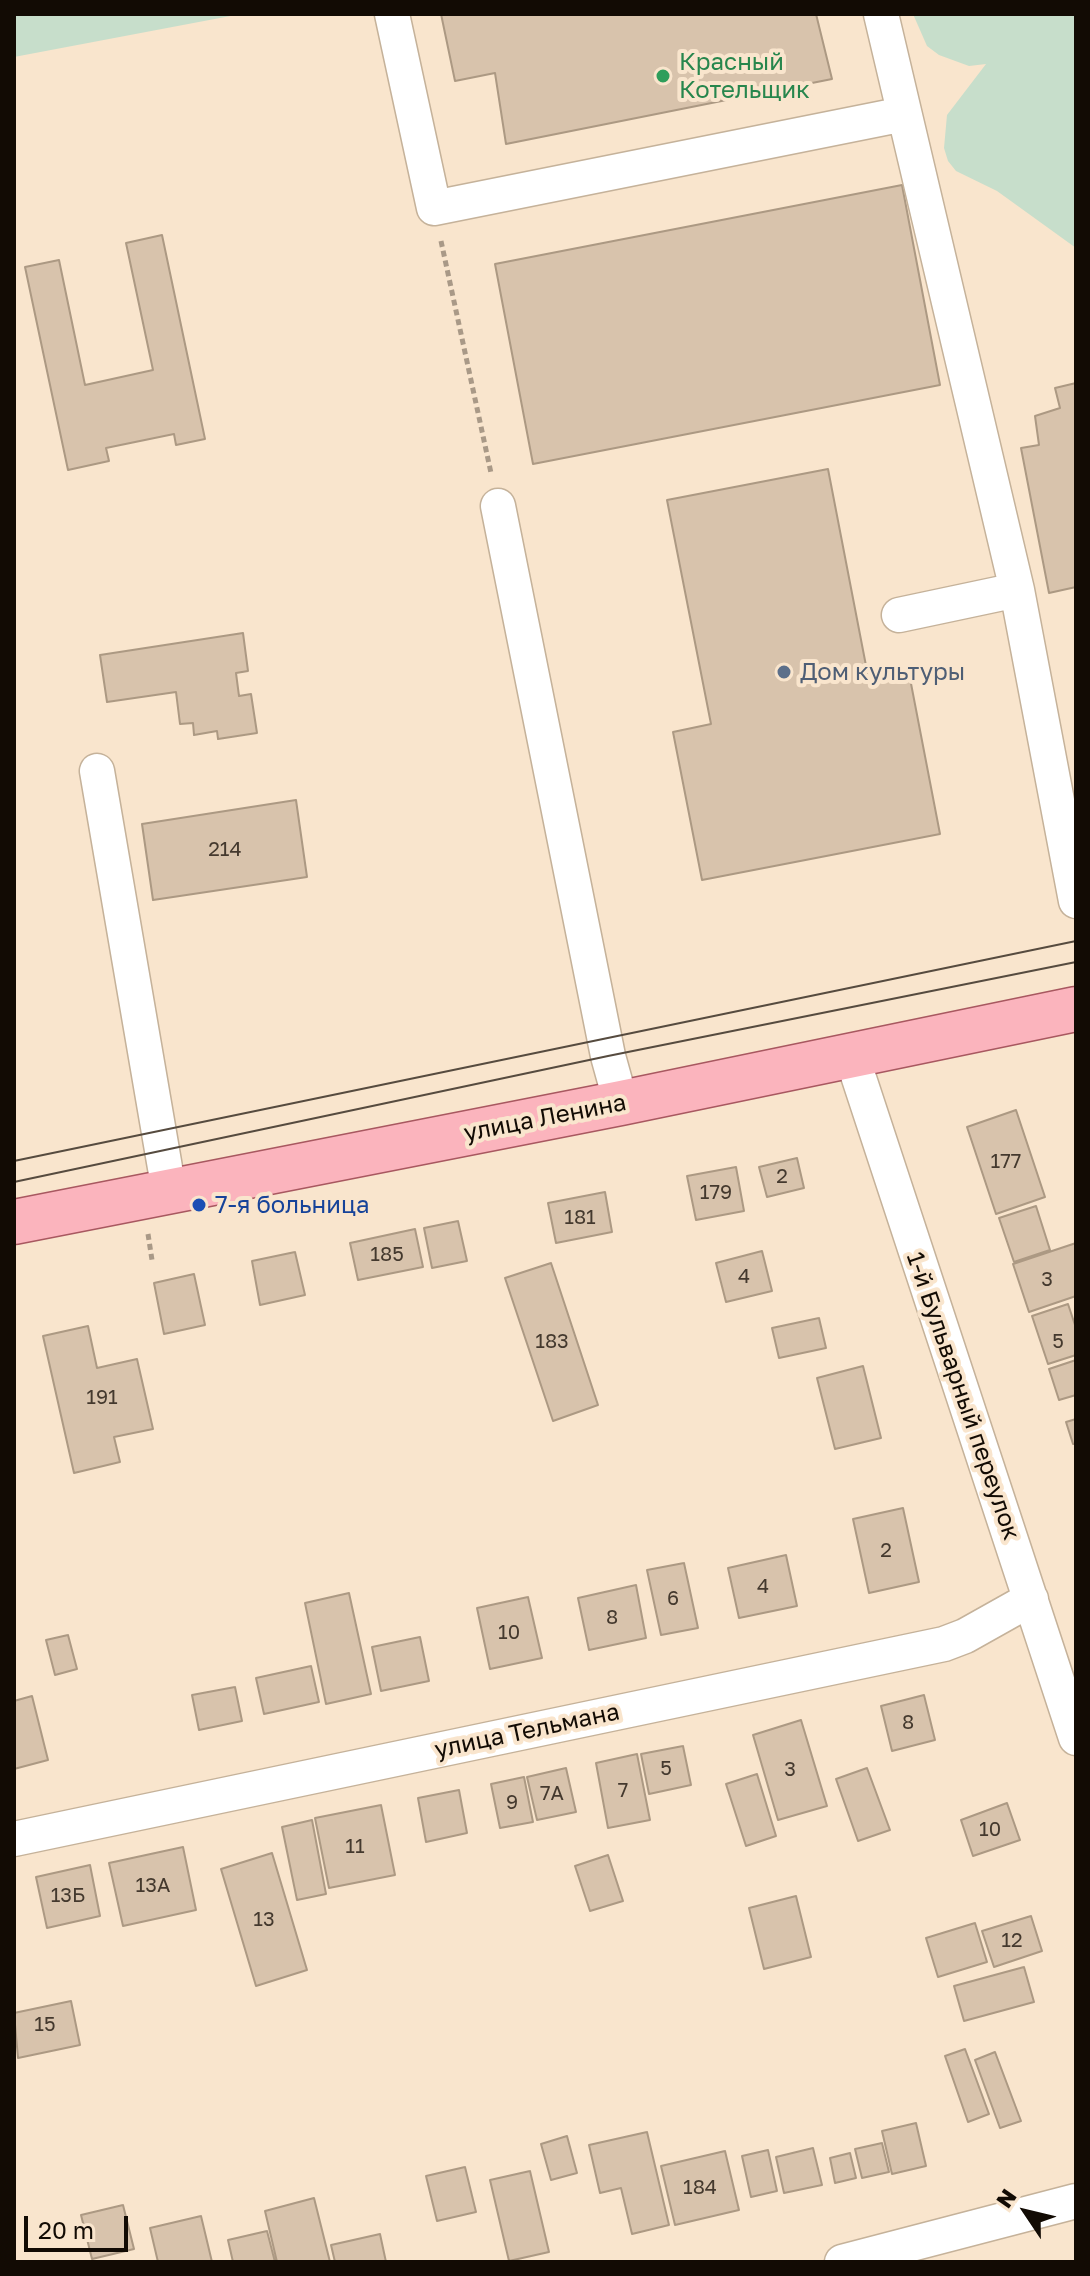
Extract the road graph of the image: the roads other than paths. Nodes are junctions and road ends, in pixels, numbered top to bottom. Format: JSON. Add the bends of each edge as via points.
{"nodes":[{"id":1,"x":392,"y":14,"type":"edge"},
{"id":2,"x":881,"y":14,"type":"edge"},
{"id":3,"x":904,"y":114,"type":"junction"},
{"id":4,"x":498,"y":506,"type":"road end"},
{"id":5,"x":1017,"y":590,"type":"junction"},
{"id":6,"x":899,"y":615,"type":"dead end"},
{"id":7,"x":97,"y":771,"type":"dead end"},
{"id":8,"x":1076,"y":901,"type":"edge"},
{"id":9,"x":1076,"y":1009,"type":"edge"},
{"id":10,"x":851,"y":1054,"type":"junction"},
{"id":11,"x":621,"y":1103,"type":"junction"},
{"id":12,"x":169,"y":1191,"type":"junction"},
{"id":13,"x":14,"y":1222,"type":"edge"},
{"id":14,"x":1031,"y":1599,"type":"junction"},
{"id":15,"x":1076,"y":1738,"type":"edge"},
{"id":16,"x":14,"y":1839,"type":"edge"},
{"id":17,"x":1076,"y":2201,"type":"edge"},
{"id":18,"x":842,"y":2262,"type":"edge"}],
"edges":[{"from":1,"to":3,"type":"street","via":[[434,208]]},
{"from":2,"to":3,"type":"street"},
{"from":3,"to":5,"type":"street"},
{"from":4,"to":11,"type":"street"},
{"from":5,"to":6,"type":"street"},
{"from":5,"to":8,"type":"street"},
{"from":7,"to":12,"type":"street"},
{"from":9,"to":10,"type":"main road","name":"улица Ленина"},
{"from":10,"to":11,"type":"main road","name":"улица Ленина"},
{"from":10,"to":14,"type":"street","name":"1-й Бульварный переулок"},
{"from":11,"to":12,"type":"main road","name":"улица Ленина"},
{"from":12,"to":13,"type":"main road","name":"улица Ленина"},
{"from":14,"to":15,"type":"street","name":"1-й Бульварный переулок"},
{"from":14,"to":16,"type":"street","name":"улица Тельмана","via":[[944,1644]]},
{"from":17,"to":18,"type":"street"}]}
